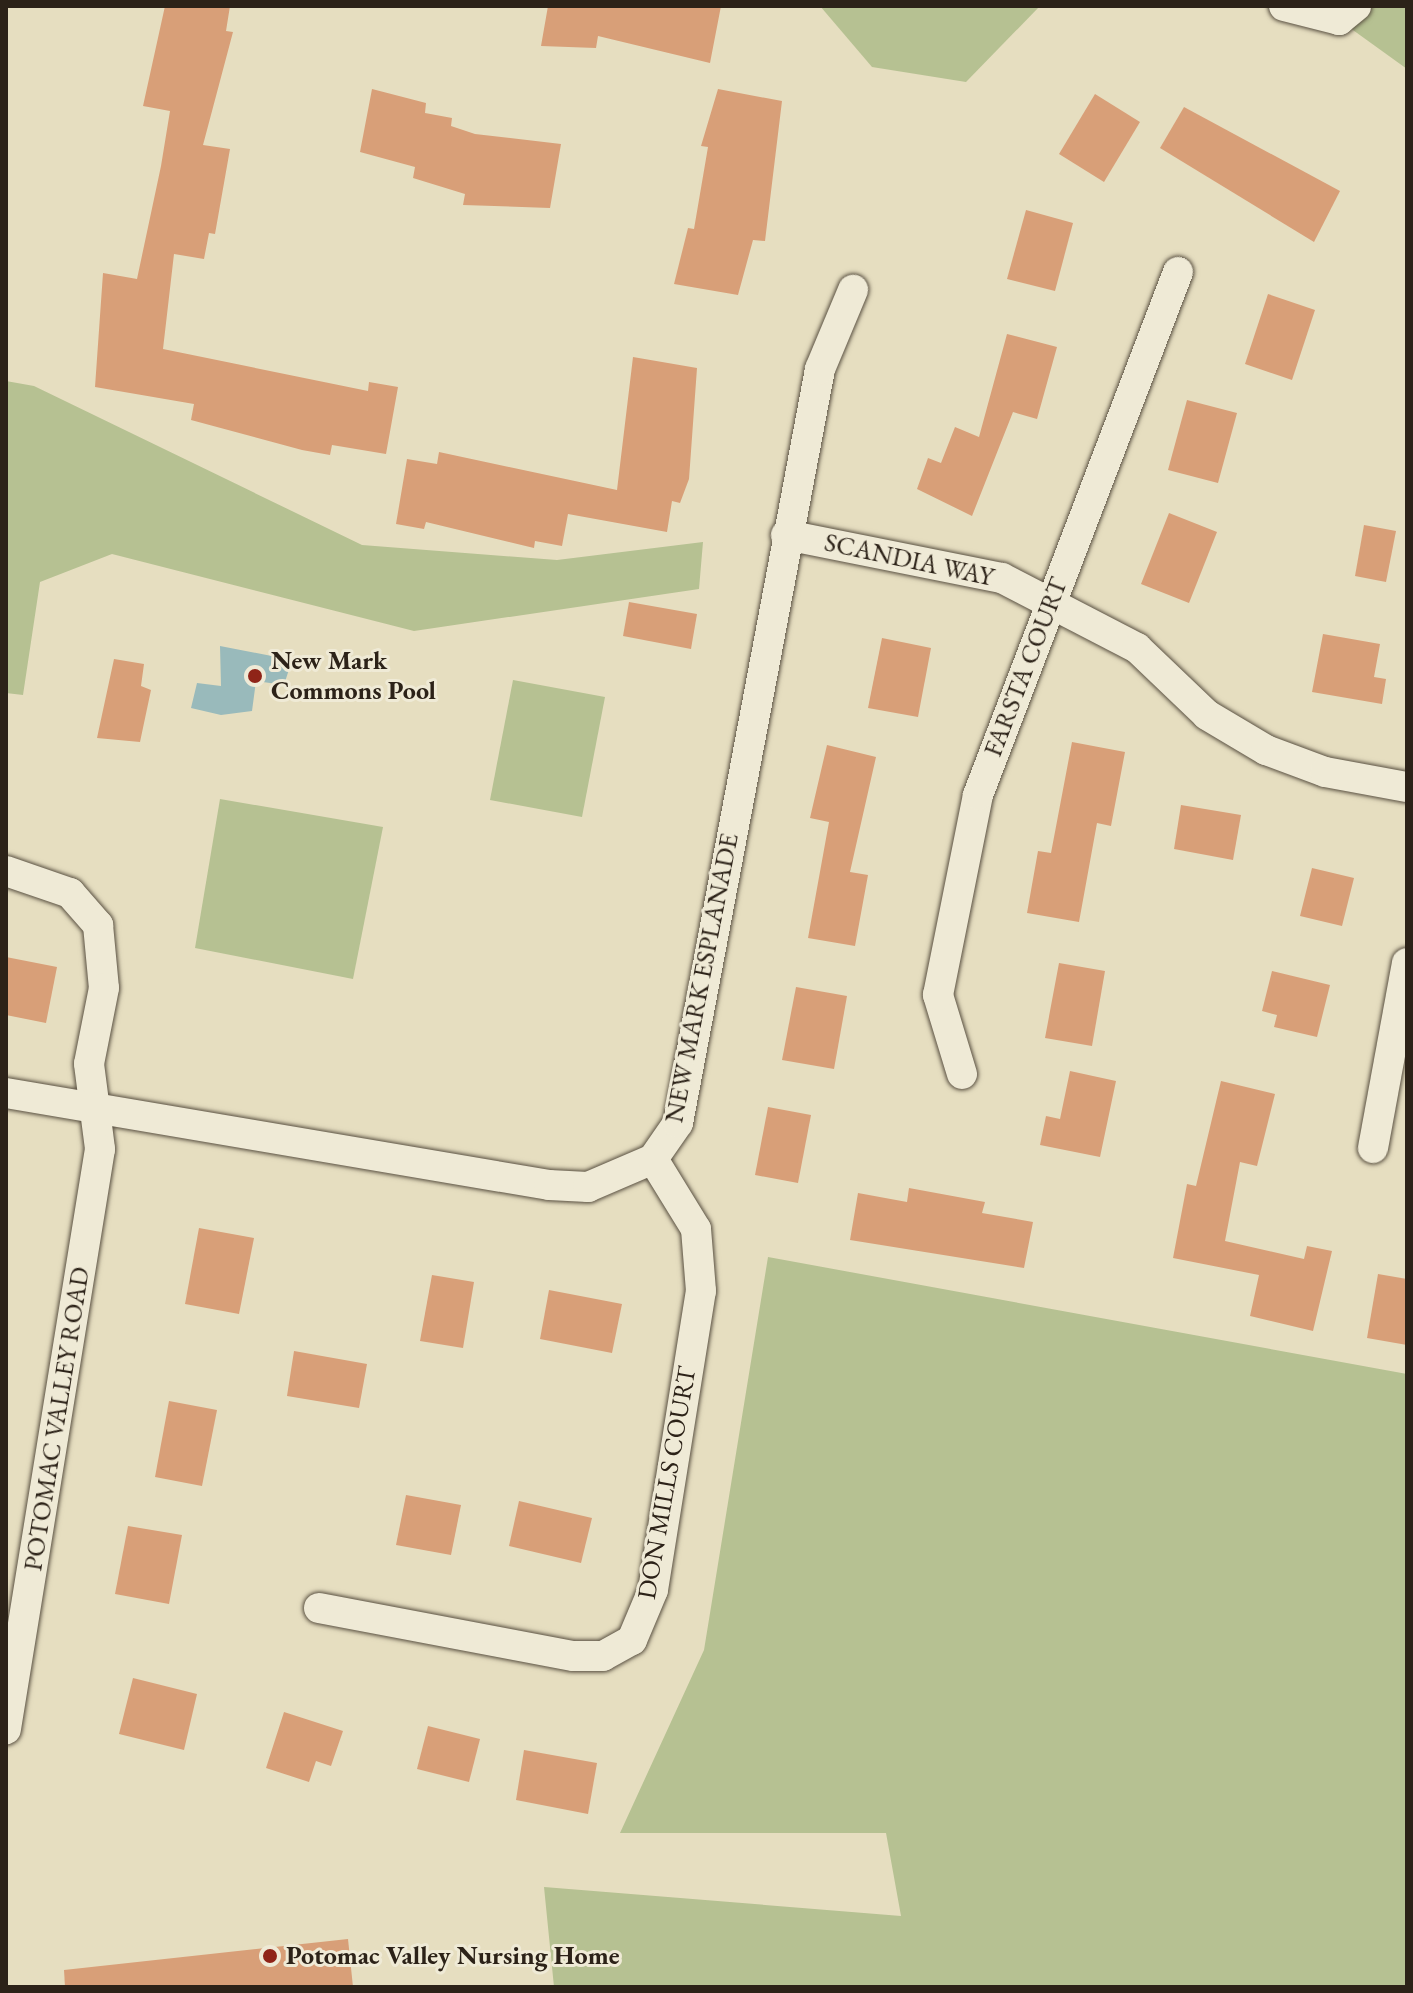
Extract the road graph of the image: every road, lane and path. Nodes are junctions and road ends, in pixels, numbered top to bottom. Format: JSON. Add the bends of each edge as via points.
{"nodes":[{"id":1,"x":1284,"y":6,"type":"edge"},
{"id":2,"x":1356,"y":6,"type":"edge"},
{"id":3,"x":1178,"y":272,"type":"dead end"},
{"id":4,"x":853,"y":290,"type":"dead end"},
{"id":5,"x":786,"y":535,"type":"junction"},
{"id":6,"x":1050,"y":601,"type":"junction"},
{"id":7,"x":1407,"y":787,"type":"edge"},
{"id":8,"x":6,"y":871,"type":"edge"},
{"id":9,"x":1407,"y":963,"type":"edge"},
{"id":10,"x":962,"y":1074,"type":"dead end"},
{"id":11,"x":6,"y":1093,"type":"edge"},
{"id":12,"x":98,"y":1109,"type":"junction"},
{"id":13,"x":1373,"y":1148,"type":"dead end"},
{"id":14,"x":653,"y":1159,"type":"junction"},
{"id":15,"x":319,"y":1608,"type":"dead end"},
{"id":16,"x":6,"y":1729,"type":"edge"}],
"edges":[{"from":1,"to":2,"type":"street","via":[[1339,20]]},
{"from":3,"to":6,"type":"street","name":"FARSTA COURT"},
{"from":4,"to":5,"type":"street","name":"NEW MARK ESPLANADE","via":[[820,369]]},
{"from":5,"to":6,"type":"street","name":"SCANDIA WAY","via":[[947,563]]},
{"from":5,"to":14,"type":"street","name":"NEW MARK ESPLANADE","via":[[678,1123]]},
{"from":6,"to":7,"type":"street","name":"SCANDIA WAY","via":[[1137,648],[1207,715],[1266,750],[1325,772]]},
{"from":6,"to":10,"type":"street","name":"FARSTA COURT","via":[[978,795],[951,902],[938,995]]},
{"from":8,"to":12,"type":"street","name":"POTOMAC VALLEY ROAD","via":[[70,893],[98,925],[104,988],[89,1064]]},
{"from":9,"to":13,"type":"street"},
{"from":11,"to":12,"type":"street"},
{"from":12,"to":14,"type":"street","via":[[549,1185],[588,1187]]},
{"from":12,"to":16,"type":"street","name":"POTOMAC VALLEY ROAD","via":[[100,1149]]},
{"from":14,"to":15,"type":"street","name":"DON MILLS COURT","via":[[696,1229],[701,1291],[653,1590],[632,1640],[603,1656],[573,1656]]}]}
